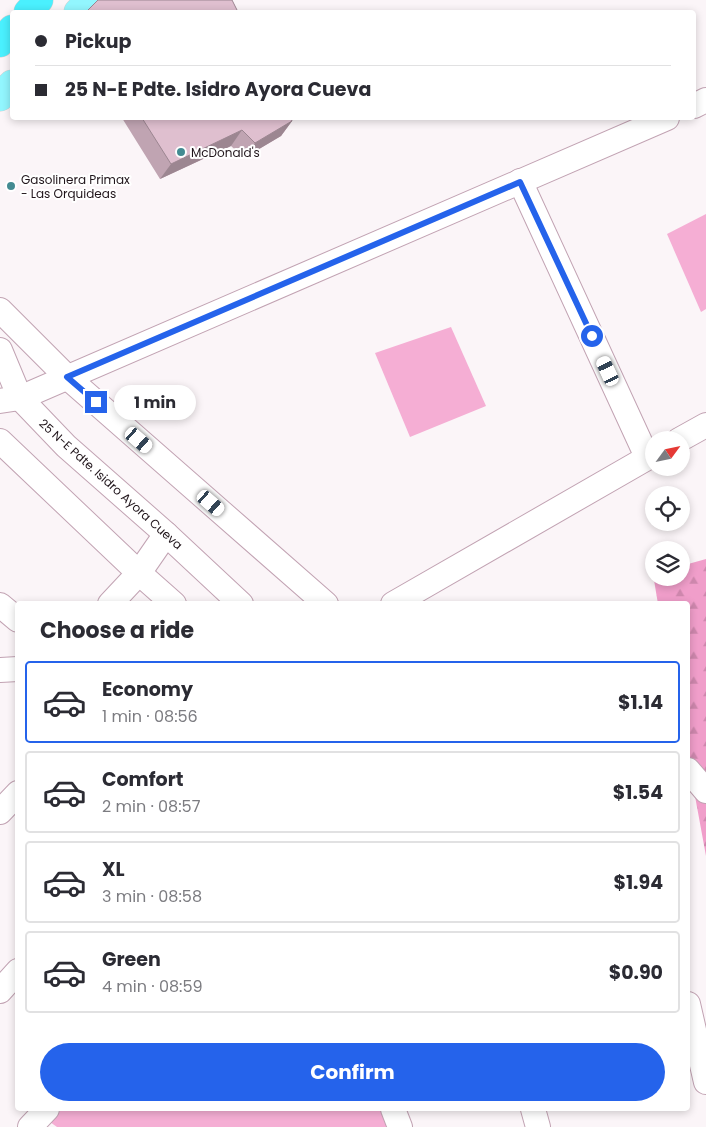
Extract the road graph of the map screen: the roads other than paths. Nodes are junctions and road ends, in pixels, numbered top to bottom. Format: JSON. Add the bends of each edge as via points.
{"nodes":[{"id":1,"x":39,"y":0,"type":"edge"},
{"id":2,"x":30,"y":10,"type":"edge"},
{"id":3,"x":10,"y":32,"type":"edge"},
{"id":4,"x":0,"y":43,"type":"edge"},
{"id":5,"x":10,"y":86,"type":"edge"},
{"id":6,"x":0,"y":97,"type":"edge"},
{"id":7,"x":662,"y":120,"type":"edge"},
{"id":8,"x":520,"y":182,"type":"junction"},
{"id":9,"x":0,"y":310,"type":"edge"},
{"id":10,"x":0,"y":350,"type":"edge"},
{"id":11,"x":67,"y":377,"type":"junction"},
{"id":12,"x":10,"y":400,"type":"edge"},
{"id":13,"x":706,"y":426,"type":"edge"},
{"id":14,"x":690,"y":434,"type":"edge"},
{"id":15,"x":0,"y":441,"type":"edge"},
{"id":16,"x":645,"y":442,"type":"edge"},
{"id":17,"x":645,"y":458,"type":"edge"},
{"id":18,"x":166,"y":534,"type":"junction"},
{"id":19,"x":139,"y":573,"type":"junction"},
{"id":20,"x":113,"y":601,"type":"edge"},
{"id":21,"x":171,"y":601,"type":"edge"},
{"id":22,"x":238,"y":601,"type":"edge"},
{"id":23,"x":323,"y":601,"type":"edge"},
{"id":24,"x":399,"y":601,"type":"edge"},
{"id":25,"x":0,"y":605,"type":"edge"},
{"id":26,"x":15,"y":618,"type":"edge"},
{"id":27,"x":15,"y":669,"type":"edge"},
{"id":28,"x":0,"y":670,"type":"edge"},
{"id":29,"x":690,"y":772,"type":"edge"},
{"id":30,"x":706,"y":791,"type":"edge"},
{"id":31,"x":15,"y":792,"type":"edge"},
{"id":32,"x":0,"y":793,"type":"edge"},
{"id":33,"x":15,"y":795,"type":"edge"},
{"id":34,"x":0,"y":812,"type":"edge"},
{"id":35,"x":15,"y":974,"type":"edge"},
{"id":36,"x":0,"y":991,"type":"edge"},
{"id":37,"x":690,"y":1013,"type":"edge"},
{"id":38,"x":706,"y":1082,"type":"edge"},
{"id":39,"x":44,"y":1111,"type":"edge"},
{"id":40,"x":394,"y":1111,"type":"edge"},
{"id":41,"x":534,"y":1111,"type":"edge"},
{"id":42,"x":30,"y":1127,"type":"edge"},
{"id":43,"x":400,"y":1127,"type":"edge"},
{"id":44,"x":538,"y":1127,"type":"edge"}],
"edges":[{"from":1,"to":2,"type":"highway"},
{"from":3,"to":4,"type":"highway"},
{"from":5,"to":6,"type":"main road"},
{"from":7,"to":8,"type":"street"},
{"from":8,"to":11,"type":"street"},
{"from":8,"to":16,"type":"street"},
{"from":9,"to":11,"type":"street"},
{"from":10,"to":12,"type":"street","name":"25 N-E Pdte. Isidro Ayora Cueva"},
{"from":11,"to":12,"type":"street"},
{"from":11,"to":23,"type":"street"},
{"from":12,"to":18,"type":"street","name":"25 N-E Pdte. Isidro Ayora Cueva"},
{"from":13,"to":14,"type":"street"},
{"from":15,"to":19,"type":"street"},
{"from":17,"to":24,"type":"street"},
{"from":18,"to":19,"type":"street"},
{"from":18,"to":22,"type":"street","name":"25 N-E Pdte. Isidro Ayora Cueva"},
{"from":19,"to":20,"type":"street"},
{"from":19,"to":21,"type":"street"},
{"from":25,"to":26,"type":"street"},
{"from":27,"to":28,"type":"street"},
{"from":29,"to":30,"type":"street"},
{"from":31,"to":32,"type":"street"},
{"from":33,"to":34,"type":"street"},
{"from":35,"to":36,"type":"street"},
{"from":37,"to":38,"type":"street"},
{"from":39,"to":42,"type":"street"},
{"from":40,"to":43,"type":"street"},
{"from":41,"to":44,"type":"street"}]}
